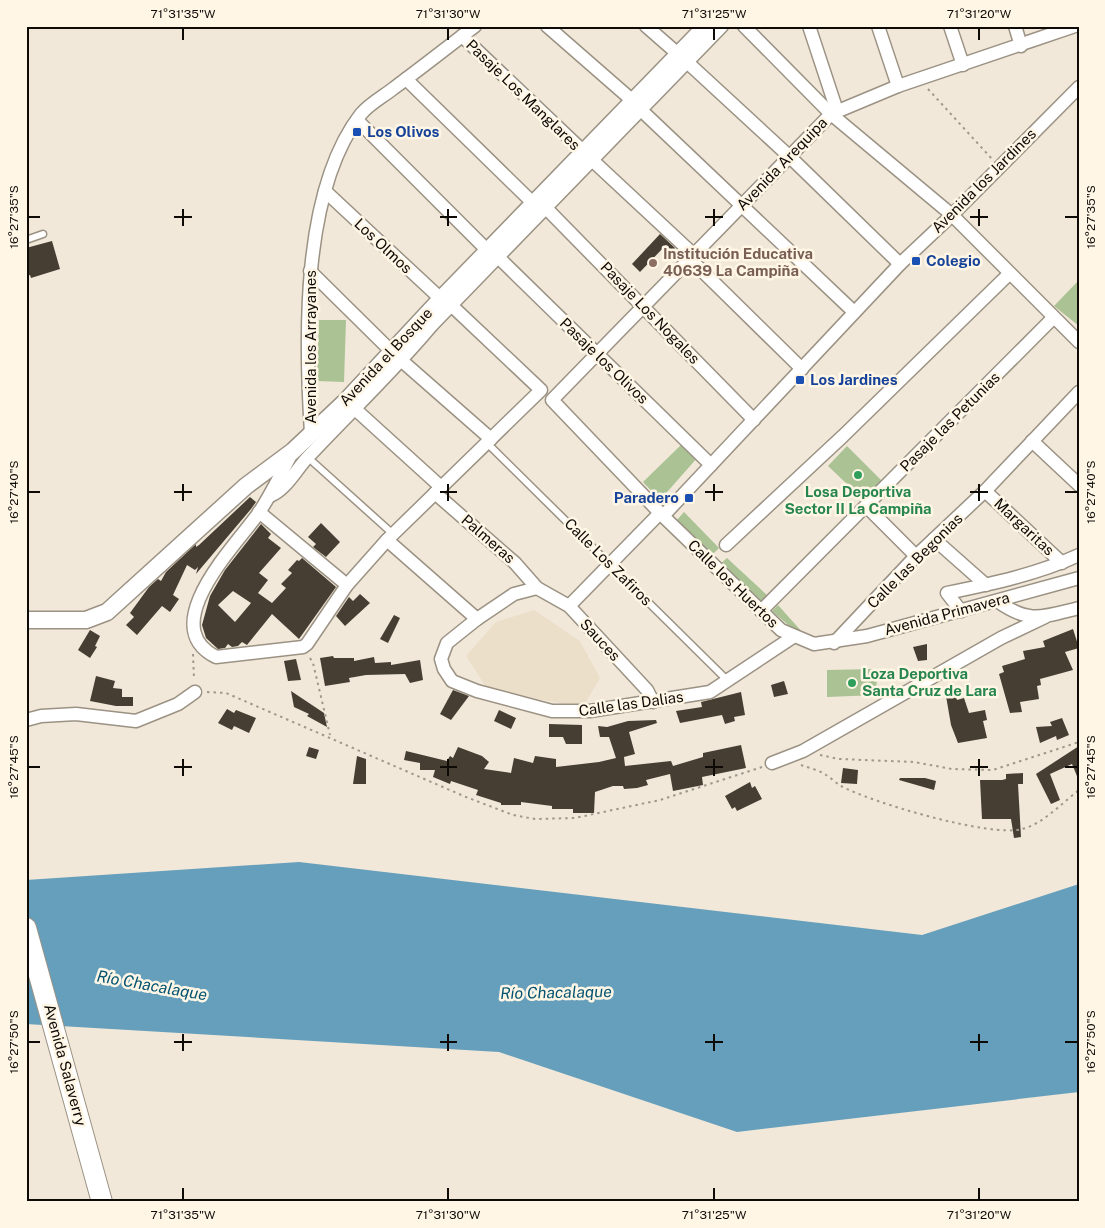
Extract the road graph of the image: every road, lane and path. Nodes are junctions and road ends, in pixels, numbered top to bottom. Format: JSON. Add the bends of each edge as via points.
{"nodes":[{"id":1,"x":475,"y":26,"type":"edge"},
{"id":2,"x":547,"y":26,"type":"edge"},
{"id":3,"x":646,"y":26,"type":"edge"},
{"id":4,"x":706,"y":26,"type":"edge"},
{"id":5,"x":722,"y":26,"type":"edge"},
{"id":6,"x":744,"y":26,"type":"edge"},
{"id":7,"x":809,"y":26,"type":"edge"},
{"id":8,"x":878,"y":26,"type":"edge"},
{"id":9,"x":950,"y":26,"type":"edge"},
{"id":10,"x":1015,"y":26,"type":"edge"},
{"id":11,"x":1075,"y":26,"type":"edge"},
{"id":12,"x":462,"y":36,"type":"junction"},
{"id":13,"x":1021,"y":46,"type":"junction"},
{"id":14,"x":683,"y":58,"type":"junction"},
{"id":15,"x":962,"y":65,"type":"junction"},
{"id":16,"x":406,"y":79,"type":"junction"},
{"id":17,"x":920,"y":79,"type":"junction"},
{"id":18,"x":898,"y":86,"type":"junction"},
{"id":19,"x":1079,"y":87,"type":"edge"},
{"id":20,"x":637,"y":105,"type":"junction"},
{"id":21,"x":834,"y":112,"type":"junction"},
{"id":22,"x":358,"y":120,"type":"junction"},
{"id":23,"x":589,"y":157,"type":"junction"},
{"id":24,"x":790,"y":157,"type":"junction"},
{"id":25,"x":998,"y":166,"type":"junction"},
{"id":26,"x":325,"y":192,"type":"junction"},
{"id":27,"x":540,"y":206,"type":"junction"},
{"id":28,"x":741,"y":207,"type":"junction"},
{"id":29,"x":952,"y":215,"type":"junction"},
{"id":30,"x":43,"y":234,"type":"dead end"},
{"id":31,"x":26,"y":240,"type":"edge"},
{"id":32,"x":493,"y":255,"type":"junction"},
{"id":33,"x":692,"y":257,"type":"junction"},
{"id":34,"x":900,"y":264,"type":"junction"},
{"id":35,"x":310,"y":271,"type":"junction"},
{"id":36,"x":1009,"y":274,"type":"junction"},
{"id":37,"x":446,"y":302,"type":"junction"},
{"id":38,"x":644,"y":306,"type":"junction"},
{"id":39,"x":854,"y":312,"type":"junction"},
{"id":40,"x":1053,"y":318,"type":"junction"},
{"id":41,"x":1079,"y":342,"type":"edge"},
{"id":42,"x":596,"y":355,"type":"junction"},
{"id":43,"x":397,"y":356,"type":"junction"},
{"id":44,"x":802,"y":369,"type":"junction"},
{"id":45,"x":1079,"y":392,"type":"edge"},
{"id":46,"x":355,"y":409,"type":"junction"},
{"id":47,"x":754,"y":420,"type":"junction"},
{"id":48,"x":311,"y":433,"type":"junction"},
{"id":49,"x":1032,"y":440,"type":"junction"},
{"id":50,"x":489,"y":441,"type":"junction"},
{"id":51,"x":293,"y":451,"type":"junction"},
{"id":52,"x":313,"y":462,"type":"dead end"},
{"id":53,"x":712,"y":465,"type":"junction"},
{"id":54,"x":1079,"y":485,"type":"edge"},
{"id":55,"x":438,"y":490,"type":"junction"},
{"id":56,"x":986,"y":491,"type":"junction"},
{"id":57,"x":267,"y":498,"type":"junction"},
{"id":58,"x":866,"y":506,"type":"junction"},
{"id":59,"x":259,"y":512,"type":"junction"},
{"id":60,"x":662,"y":515,"type":"junction"},
{"id":61,"x":390,"y":537,"type":"junction"},
{"id":62,"x":934,"y":539,"type":"junction"},
{"id":63,"x":726,"y":546,"type":"dead end"},
{"id":64,"x":1079,"y":555,"type":"edge"},
{"id":65,"x":916,"y":556,"type":"junction"},
{"id":66,"x":1062,"y":563,"type":"junction"},
{"id":67,"x":610,"y":564,"type":"junction"},
{"id":68,"x":1079,"y":578,"type":"edge"},
{"id":69,"x":347,"y":585,"type":"junction"},
{"id":70,"x":986,"y":585,"type":"junction"},
{"id":71,"x":538,"y":588,"type":"junction"},
{"id":72,"x":997,"y":601,"type":"junction"},
{"id":73,"x":569,"y":606,"type":"junction"},
{"id":74,"x":1079,"y":608,"type":"edge"},
{"id":75,"x":761,"y":611,"type":"junction"},
{"id":76,"x":961,"y":611,"type":"junction"},
{"id":77,"x":1045,"y":617,"type":"junction"},
{"id":78,"x":477,"y":619,"type":"junction"},
{"id":79,"x":26,"y":620,"type":"edge"},
{"id":80,"x":793,"y":637,"type":"junction"},
{"id":81,"x":197,"y":640,"type":"junction"},
{"id":82,"x":834,"y":643,"type":"junction"},
{"id":83,"x":307,"y":644,"type":"junction"},
{"id":84,"x":814,"y":644,"type":"joint"},
{"id":85,"x":729,"y":681,"type":"junction"},
{"id":86,"x":194,"y":692,"type":"junction"},
{"id":87,"x":653,"y":702,"type":"junction"},
{"id":88,"x":26,"y":720,"type":"edge"},
{"id":89,"x":330,"y":737,"type":"junction"},
{"id":90,"x":1079,"y":742,"type":"edge"},
{"id":91,"x":803,"y":751,"type":"junction"},
{"id":92,"x":772,"y":764,"type":"joint"},
{"id":93,"x":800,"y":765,"type":"dead end"},
{"id":94,"x":1079,"y":790,"type":"edge"},
{"id":95,"x":26,"y":928,"type":"edge"},
{"id":96,"x":102,"y":1202,"type":"edge"}],
"edges":[{"from":1,"to":12,"type":"street","name":"Avenida los Arrayanes"},
{"from":2,"to":20,"type":"street"},
{"from":3,"to":14,"type":"street"},
{"from":4,"to":14,"type":"street","name":"Avenida el Bosque"},
{"from":5,"to":14,"type":"street"},
{"from":6,"to":21,"type":"street"},
{"from":7,"to":21,"type":"street"},
{"from":8,"to":18,"type":"street"},
{"from":9,"to":15,"type":"street"},
{"from":10,"to":13,"type":"street"},
{"from":11,"to":13,"type":"street","name":"Avenida Arequipa"},
{"from":12,"to":16,"type":"street","name":"Avenida los Arrayanes"},
{"from":12,"to":23,"type":"street","name":"Pasaje Los Manglares"},
{"from":13,"to":15,"type":"street","name":"Avenida Arequipa"},
{"from":14,"to":20,"type":"street","name":"Avenida el Bosque"},
{"from":14,"to":24,"type":"street"},
{"from":15,"to":17,"type":"street","name":"Avenida Arequipa"},
{"from":16,"to":22,"type":"street","name":"Avenida los Arrayanes","via":[[362,113]]},
{"from":16,"to":27,"type":"street","name":"Pasaje Los Nogales"},
{"from":17,"to":18,"type":"street","name":"Avenida Arequipa"},
{"from":17,"to":25,"type":"path"},
{"from":18,"to":21,"type":"street","name":"Avenida Arequipa"},
{"from":19,"to":25,"type":"street","name":"Avenida los Jardines"},
{"from":20,"to":23,"type":"street"},
{"from":20,"to":23,"type":"street","name":"Avenida el Bosque","via":[[619,116]]},
{"from":20,"to":28,"type":"street"},
{"from":21,"to":24,"type":"street","name":"Avenida Arequipa"},
{"from":21,"to":29,"type":"street"},
{"from":22,"to":26,"type":"street","name":"Avenida los Arrayanes","via":[[339,153]]},
{"from":22,"to":32,"type":"street","name":"Pasaje los Olivos"},
{"from":23,"to":27,"type":"street"},
{"from":23,"to":27,"type":"street","name":"Avenida el Bosque","via":[[570,168]]},
{"from":23,"to":33,"type":"street","name":"Pasaje Los Manglares"},
{"from":24,"to":28,"type":"street","name":"Avenida Arequipa"},
{"from":24,"to":34,"type":"street"},
{"from":25,"to":29,"type":"street","name":"Avenida los Jardines"},
{"from":26,"to":35,"type":"street","name":"Avenida los Arrayanes"},
{"from":26,"to":37,"type":"street","name":"Los Olmos"},
{"from":27,"to":32,"type":"street","name":"Avenida el Bosque"},
{"from":27,"to":38,"type":"street","name":"Pasaje Los Nogales"},
{"from":28,"to":33,"type":"street","name":"Avenida Arequipa"},
{"from":28,"to":39,"type":"street"},
{"from":29,"to":34,"type":"street","name":"Avenida los Jardines"},
{"from":29,"to":36,"type":"street"},
{"from":30,"to":31,"type":"lane"},
{"from":32,"to":37,"type":"street","name":"Avenida el Bosque"},
{"from":32,"to":42,"type":"street","name":"Pasaje los Olivos"},
{"from":33,"to":38,"type":"street","name":"Avenida Arequipa"},
{"from":33,"to":44,"type":"street","name":"Pasaje Los Manglares"},
{"from":34,"to":39,"type":"street","name":"Avenida los Jardines"},
{"from":35,"to":43,"type":"street"},
{"from":35,"to":48,"type":"street","name":"Avenida los Arrayanes"},
{"from":36,"to":40,"type":"street"},
{"from":36,"to":63,"type":"street"},
{"from":37,"to":43,"type":"street","name":"Avenida el Bosque"},
{"from":37,"to":50,"type":"street","name":"Los Olmos","via":[[542,390]]},
{"from":38,"to":42,"type":"street","name":"Avenida Arequipa"},
{"from":38,"to":47,"type":"street","name":"Pasaje Los Nogales"},
{"from":39,"to":44,"type":"street","name":"Avenida los Jardines"},
{"from":40,"to":41,"type":"street"},
{"from":40,"to":58,"type":"street","name":"Pasaje las Petunias"},
{"from":42,"to":53,"type":"street","name":"Pasaje los Olivos"},
{"from":42,"to":60,"type":"street","name":"Avenida Arequipa","via":[[552,400]]},
{"from":43,"to":46,"type":"street"},
{"from":43,"to":48,"type":"street","name":"Avenida el Bosque"},
{"from":43,"to":50,"type":"street"},
{"from":44,"to":47,"type":"street","name":"Avenida los Jardines"},
{"from":45,"to":49,"type":"street","name":"Calle las Begonias"},
{"from":46,"to":55,"type":"street","name":"Palmeras"},
{"from":46,"to":57,"type":"street","via":[[307,457],[279,492]]},
{"from":47,"to":53,"type":"street","name":"Avenida los Jardines"},
{"from":48,"to":51,"type":"street","name":"Avenida el Bosque"},
{"from":49,"to":54,"type":"street"},
{"from":49,"to":56,"type":"street","name":"Calle las Begonias"},
{"from":50,"to":55,"type":"street"},
{"from":50,"to":67,"type":"lane","name":"Calle Los Zafiros"},
{"from":51,"to":57,"type":"street"},
{"from":51,"to":79,"type":"street","name":"Avenida el Bosque","via":[[246,486],[107,612],[86,620]]},
{"from":52,"to":61,"type":"lane"},
{"from":53,"to":60,"type":"street","name":"Avenida los Jardines"},
{"from":55,"to":61,"type":"street"},
{"from":55,"to":71,"type":"street","name":"Palmeras"},
{"from":56,"to":62,"type":"street","name":"Calle las Begonias"},
{"from":56,"to":66,"type":"street","name":"Margaritas"},
{"from":57,"to":59,"type":"street"},
{"from":58,"to":65,"type":"street"},
{"from":58,"to":75,"type":"street","name":"Pasaje las Petunias"},
{"from":59,"to":69,"type":"street"},
{"from":59,"to":81,"type":"street","via":[[198,596],[193,622]]},
{"from":60,"to":67,"type":"street","name":"Avenida los Jardines"},
{"from":60,"to":75,"type":"street","name":"Calle los Huertos"},
{"from":61,"to":69,"type":"street"},
{"from":61,"to":78,"type":"street"},
{"from":62,"to":65,"type":"street","name":"Calle las Begonias"},
{"from":62,"to":70,"type":"street"},
{"from":64,"to":66,"type":"street"},
{"from":65,"to":82,"type":"street","name":"Calle las Begonias"},
{"from":66,"to":70,"type":"street"},
{"from":67,"to":73,"type":"street","name":"Avenida los Jardines"},
{"from":67,"to":85,"type":"lane","name":"Calle Los Zafiros"},
{"from":68,"to":72,"type":"street","name":"Avenida Primavera"},
{"from":69,"to":83,"type":"street"},
{"from":70,"to":76,"type":"street","via":[[947,593]]},
{"from":71,"to":73,"type":"street","name":"Sauces"},
{"from":71,"to":78,"type":"street","via":[[514,594]]},
{"from":72,"to":76,"type":"street","name":"Avenida Primavera"},
{"from":72,"to":77,"type":"street","via":[[1013,613]]},
{"from":73,"to":87,"type":"street","name":"Sauces","via":[[647,690]]},
{"from":74,"to":77,"type":"street"},
{"from":75,"to":80,"type":"street","name":"Calle los Huertos"},
{"from":76,"to":82,"type":"street","name":"Avenida Primavera"},
{"from":77,"to":91,"type":"street","via":[[1001,638]]},
{"from":78,"to":87,"type":"street","name":"Calle las Dalias","via":[[448,644],[441,658],[452,681],[552,711],[590,711]]},
{"from":80,"to":84,"type":"street","name":"Calle los Huertos"},
{"from":80,"to":85,"type":"street","name":"Calle las Dalias"},
{"from":81,"to":83,"type":"street","via":[[204,651],[216,657]]},
{"from":81,"to":86,"type":"path","via":[[192,648]]},
{"from":82,"to":84,"type":"street","name":"Avenida Primavera"},
{"from":83,"to":89,"type":"path","via":[[306,651],[313,663]]},
{"from":85,"to":87,"type":"street","name":"Calle las Dalias","via":[[710,692]]},
{"from":86,"to":88,"type":"street","via":[[178,704],[136,721],[76,714]]},
{"from":86,"to":89,"type":"path","via":[[226,693]]},
{"from":89,"to":92,"type":"path","via":[[466,797],[513,815],[535,819],[575,818],[660,800]]},
{"from":90,"to":91,"type":"path","via":[[993,770],[838,759]]},
{"from":91,"to":92,"type":"street"},
{"from":93,"to":94,"type":"path","via":[[824,773],[841,786],[872,799],[961,825],[995,830],[1022,829]]},
{"from":95,"to":96,"type":"main road","name":"Avenida Salaverry"}]}
